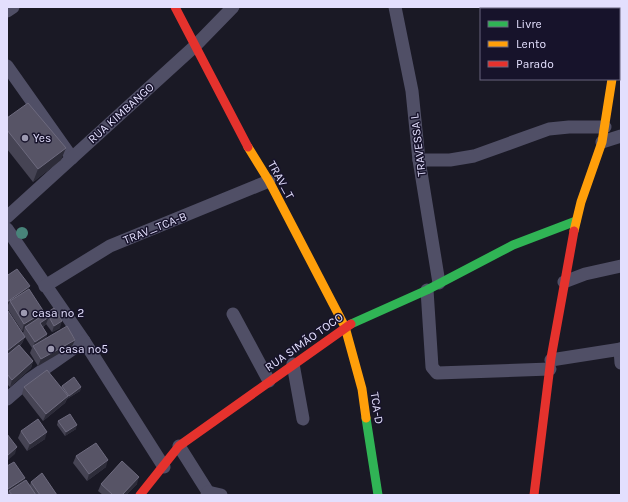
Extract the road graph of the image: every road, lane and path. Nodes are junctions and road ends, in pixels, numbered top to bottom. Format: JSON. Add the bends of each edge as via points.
{"nodes":[{"id":1,"x":13,"y":7,"type":"edge"},
{"id":2,"x":175,"y":7,"type":"edge"},
{"id":3,"x":233,"y":7,"type":"edge"},
{"id":4,"x":395,"y":7,"type":"edge"},
{"id":5,"x":543,"y":7,"type":"edge"},
{"id":6,"x":552,"y":7,"type":"edge"},
{"id":7,"x":7,"y":11,"type":"edge"},
{"id":8,"x":195,"y":46,"type":"junction"},
{"id":9,"x":7,"y":66,"type":"edge"},
{"id":10,"x":612,"y":80,"type":"edge"},
{"id":11,"x":605,"y":127,"type":"junction"},
{"id":12,"x":621,"y":136,"type":"edge"},
{"id":13,"x":602,"y":142,"type":"junction"},
{"id":14,"x":72,"y":158,"type":"junction"},
{"id":15,"x":419,"y":160,"type":"junction"},
{"id":16,"x":269,"y":181,"type":"junction"},
{"id":17,"x":7,"y":217,"type":"edge"},
{"id":18,"x":576,"y":221,"type":"junction"},
{"id":19,"x":7,"y":229,"type":"edge"},
{"id":20,"x":621,"y":266,"type":"edge"},
{"id":21,"x":564,"y":282,"type":"junction"},
{"id":22,"x":439,"y":283,"type":"junction"},
{"id":23,"x":45,"y":286,"type":"junction"},
{"id":24,"x":427,"y":290,"type":"junction"},
{"id":25,"x":233,"y":314,"type":"dead end"},
{"id":26,"x":345,"y":327,"type":"junction"},
{"id":27,"x":84,"y":341,"type":"junction"},
{"id":28,"x":621,"y":349,"type":"edge"},
{"id":29,"x":621,"y":363,"type":"edge"},
{"id":30,"x":293,"y":364,"type":"junction"},
{"id":31,"x":551,"y":364,"type":"junction"},
{"id":32,"x":269,"y":381,"type":"junction"},
{"id":33,"x":7,"y":399,"type":"edge"},
{"id":34,"x":303,"y":419,"type":"dead end"},
{"id":35,"x":179,"y":446,"type":"junction"},
{"id":36,"x":164,"y":467,"type":"junction"},
{"id":37,"x":207,"y":494,"type":"edge"},
{"id":38,"x":140,"y":495,"type":"edge"},
{"id":39,"x":221,"y":495,"type":"edge"},
{"id":40,"x":378,"y":495,"type":"edge"},
{"id":41,"x":534,"y":495,"type":"edge"}],
"edges":[{"from":1,"to":7,"type":"street"},
{"from":2,"to":8,"type":"street","name":"TRAV_T"},
{"from":3,"to":8,"type":"street","name":"RUA KIMBANGO"},
{"from":4,"to":15,"type":"street","name":"TRAVESSA L","via":[[412,91]]},
{"from":5,"to":6,"type":"street"},
{"from":8,"to":14,"type":"street","name":"RUA KIMBANGO"},
{"from":8,"to":16,"type":"street","name":"TRAV_T","via":[[240,134]]},
{"from":9,"to":14,"type":"street"},
{"from":10,"to":11,"type":"street"},
{"from":11,"to":13,"type":"street"},
{"from":11,"to":15,"type":"street","via":[[569,126],[549,129],[474,156],[450,160]]},
{"from":12,"to":13,"type":"street"},
{"from":13,"to":18,"type":"street"},
{"from":14,"to":17,"type":"street","name":"RUA KIMBANGO"},
{"from":15,"to":22,"type":"street","name":"TRAVESSA L"},
{"from":16,"to":23,"type":"street","name":"TRAV_TCA-B","via":[[110,246]]},
{"from":16,"to":26,"type":"street","name":"TRAV_T"},
{"from":18,"to":21,"type":"street"},
{"from":18,"to":22,"type":"street","name":"RUA SIMÃO TOCO","via":[[513,245]]},
{"from":19,"to":23,"type":"street"},
{"from":20,"to":21,"type":"street","via":[[585,274]]},
{"from":21,"to":31,"type":"street"},
{"from":22,"to":24,"type":"street","name":"RUA SIMÃO TOCO"},
{"from":23,"to":27,"type":"street"},
{"from":24,"to":26,"type":"street","name":"RUA SIMÃO TOCO"},
{"from":24,"to":31,"type":"street","via":[[432,367],[437,373]]},
{"from":25,"to":32,"type":"street"},
{"from":26,"to":30,"type":"street","name":"RUA SIMÃO TOCO"},
{"from":26,"to":40,"type":"street","name":"TCA-D","via":[[362,389]]},
{"from":27,"to":33,"type":"street","via":[[30,378]]},
{"from":27,"to":36,"type":"street"},
{"from":28,"to":29,"type":"street"},
{"from":28,"to":31,"type":"street"},
{"from":30,"to":32,"type":"street","name":"RUA SIMÃO TOCO"},
{"from":30,"to":34,"type":"street"},
{"from":31,"to":41,"type":"street"},
{"from":32,"to":35,"type":"street","name":"RUA SIMÃO TOCO"},
{"from":35,"to":36,"type":"street","name":"RUA SIMÃO TOCO"},
{"from":35,"to":37,"type":"street"},
{"from":36,"to":38,"type":"street","name":"RUA SIMÃO TOCO"},
{"from":37,"to":39,"type":"street"}]}
